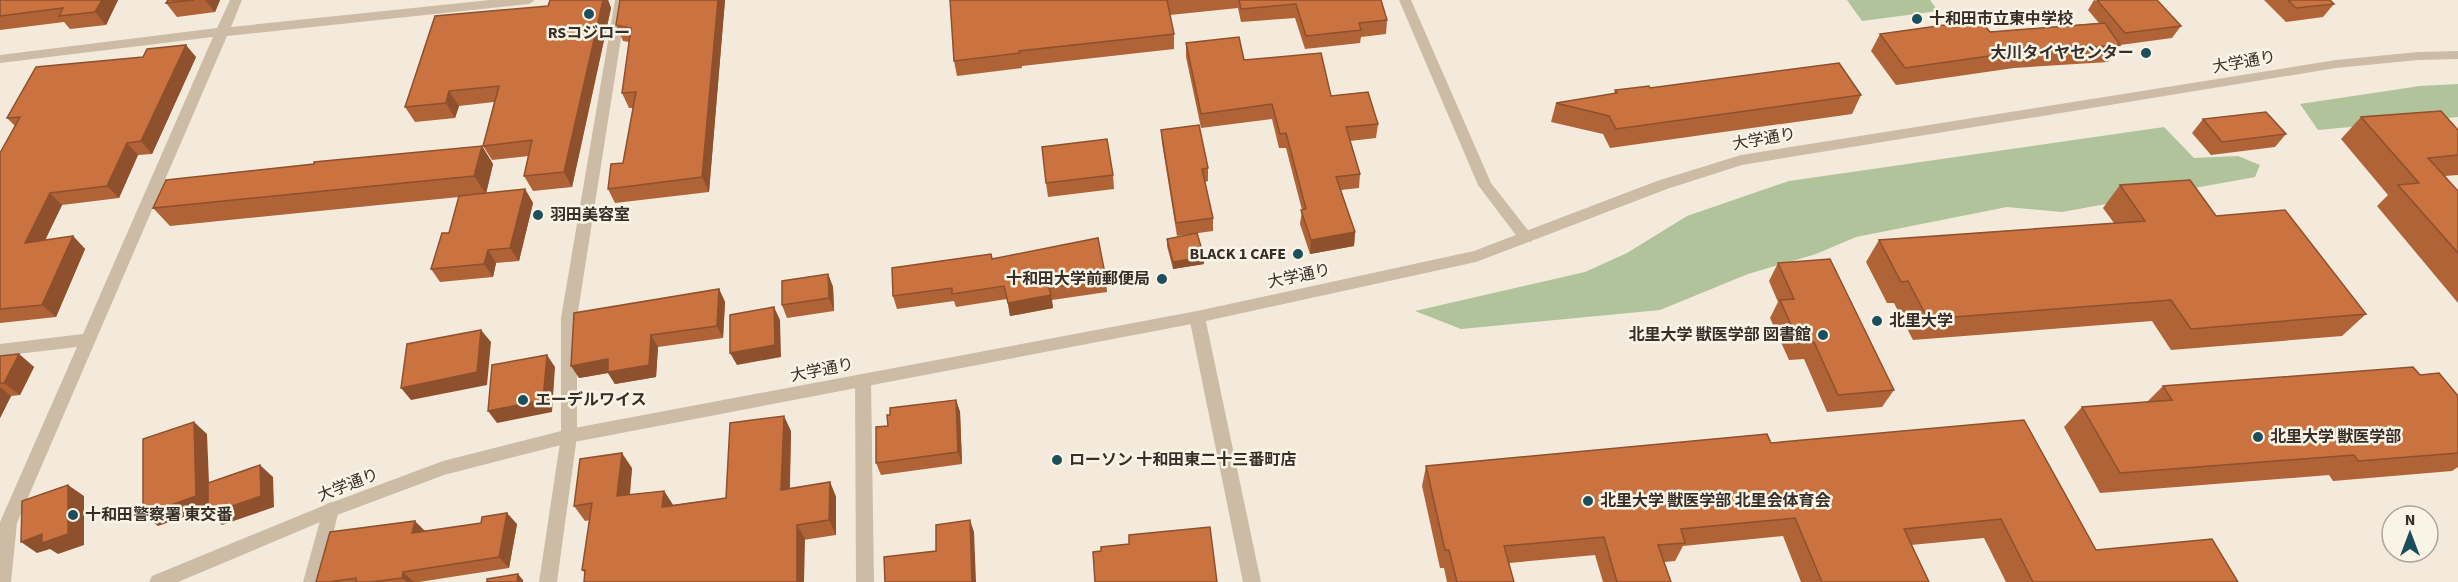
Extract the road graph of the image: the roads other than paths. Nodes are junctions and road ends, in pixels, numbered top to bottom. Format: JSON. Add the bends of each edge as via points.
{"nodes":[{"id":1,"x":236,"y":0,"type":"edge"},
{"id":2,"x":529,"y":0,"type":"edge"},
{"id":3,"x":621,"y":0,"type":"edge"},
{"id":4,"x":1405,"y":0,"type":"edge"},
{"id":5,"x":222,"y":32,"type":"junction"},
{"id":6,"x":2458,"y":55,"type":"edge"},
{"id":7,"x":0,"y":59,"type":"edge"},
{"id":8,"x":1526,"y":238,"type":"junction"},
{"id":9,"x":1197,"y":316,"type":"junction"},
{"id":10,"x":87,"y":340,"type":"junction"},
{"id":11,"x":0,"y":350,"type":"edge"},
{"id":12,"x":863,"y":381,"type":"junction"},
{"id":13,"x":569,"y":436,"type":"junction"},
{"id":14,"x":331,"y":510,"type":"junction"},
{"id":15,"x":2,"y":582,"type":"edge"},
{"id":16,"x":158,"y":582,"type":"edge"},
{"id":17,"x":312,"y":582,"type":"edge"},
{"id":18,"x":548,"y":582,"type":"edge"},
{"id":19,"x":865,"y":582,"type":"edge"},
{"id":20,"x":1252,"y":582,"type":"edge"}],
"edges":[{"from":1,"to":5,"type":"street"},
{"from":2,"to":5,"type":"street"},
{"from":3,"to":13,"type":"street","via":[[569,318]]},
{"from":4,"to":8,"type":"street","via":[[1485,185]]},
{"from":5,"to":7,"type":"street"},
{"from":5,"to":10,"type":"street"},
{"from":6,"to":8,"type":"street","name":"大学通り","via":[[2336,64],[1741,160],[1662,185]]},
{"from":8,"to":9,"type":"street","name":"大学通り","via":[[1476,256]]},
{"from":9,"to":12,"type":"street","name":"大学通り"},
{"from":9,"to":20,"type":"street"},
{"from":10,"to":11,"type":"street"},
{"from":10,"to":15,"type":"street","via":[[8,523]]},
{"from":12,"to":13,"type":"street","name":"大学通り"},
{"from":12,"to":19,"type":"street"},
{"from":13,"to":14,"type":"street","name":"大学通り","via":[[443,468]]},
{"from":13,"to":18,"type":"street"},
{"from":14,"to":16,"type":"street","name":"大学通り"},
{"from":14,"to":17,"type":"street"}]}
